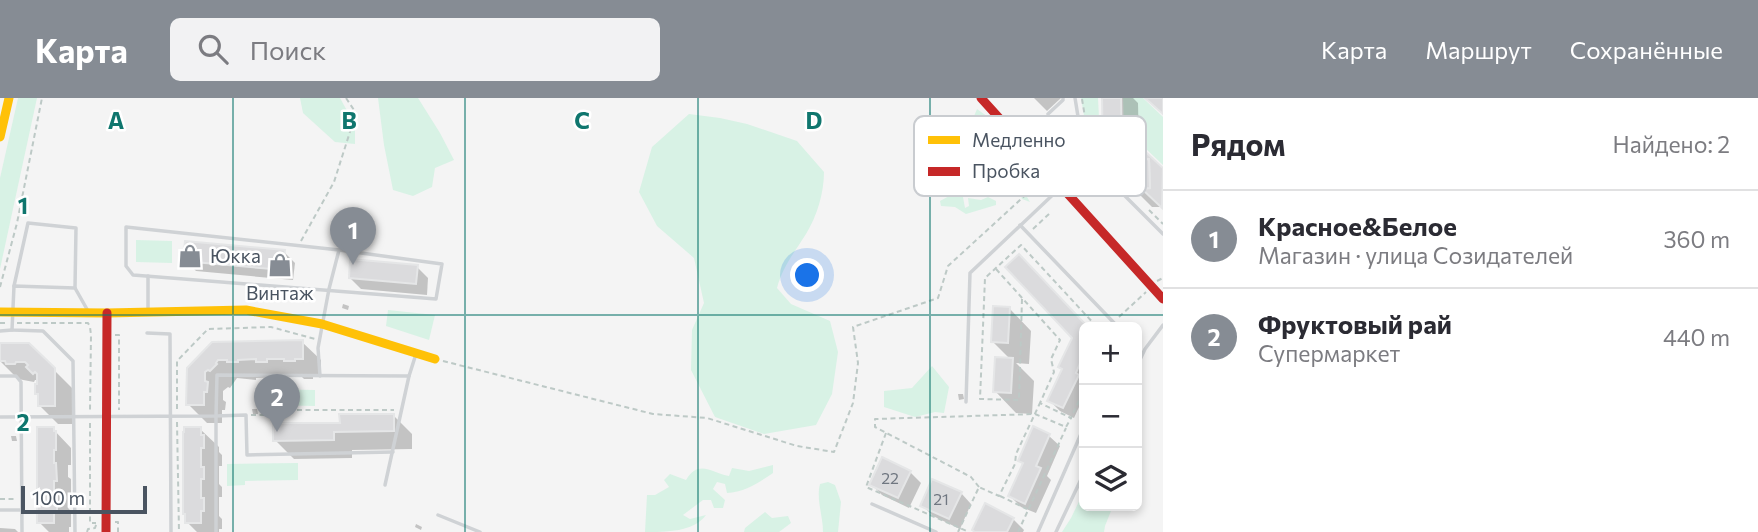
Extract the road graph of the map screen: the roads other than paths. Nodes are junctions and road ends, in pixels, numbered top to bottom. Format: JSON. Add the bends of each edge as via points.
{"nodes":[{"id":1,"x":9,"y":98,"type":"edge"},
{"id":2,"x":981,"y":98,"type":"edge"},
{"id":3,"x":1063,"y":98,"type":"edge"},
{"id":4,"x":1075,"y":98,"type":"edge"},
{"id":5,"x":1048,"y":114,"type":"dead end"},
{"id":6,"x":997,"y":116,"type":"edge"},
{"id":7,"x":1078,"y":116,"type":"edge"},
{"id":8,"x":0,"y":137,"type":"edge"},
{"id":9,"x":1050,"y":196,"type":"edge"},
{"id":10,"x":1070,"y":196,"type":"edge"},
{"id":11,"x":1123,"y":196,"type":"edge"},
{"id":12,"x":1020,"y":225,"type":"junction"},
{"id":13,"x":1163,"y":234,"type":"edge"},
{"id":14,"x":339,"y":250,"type":"junction"},
{"id":15,"x":148,"y":276,"type":"junction"},
{"id":16,"x":14,"y":286,"type":"junction"},
{"id":17,"x":75,"y":288,"type":"junction"},
{"id":18,"x":328,"y":289,"type":"junction"},
{"id":19,"x":1162,"y":296,"type":"edge"},
{"id":20,"x":0,"y":312,"type":"edge"},
{"id":21,"x":12,"y":312,"type":"junction"},
{"id":22,"x":148,"y":312,"type":"junction"},
{"id":23,"x":89,"y":313,"type":"junction"},
{"id":24,"x":107,"y":313,"type":"junction"},
{"id":25,"x":1112,"y":322,"type":"edge"},
{"id":26,"x":322,"y":324,"type":"junction"},
{"id":27,"x":1163,"y":325,"type":"edge"},
{"id":28,"x":12,"y":330,"type":"junction"},
{"id":29,"x":0,"y":331,"type":"edge"},
{"id":30,"x":147,"y":334,"type":"dead end"},
{"id":31,"x":416,"y":354,"type":"junction"},
{"id":32,"x":1142,"y":355,"type":"edge"},
{"id":33,"x":435,"y":359,"type":"road end"},
{"id":34,"x":0,"y":376,"type":"edge"},
{"id":35,"x":320,"y":376,"type":"junction"},
{"id":36,"x":409,"y":376,"type":"junction"},
{"id":37,"x":966,"y":402,"type":"dead end"},
{"id":38,"x":22,"y":416,"type":"junction"},
{"id":39,"x":74,"y":416,"type":"junction"},
{"id":40,"x":106,"y":416,"type":"junction"},
{"id":41,"x":170,"y":416,"type":"junction"},
{"id":42,"x":216,"y":416,"type":"junction"},
{"id":43,"x":0,"y":417,"type":"edge"},
{"id":44,"x":1079,"y":438,"type":"edge"},
{"id":45,"x":393,"y":452,"type":"junction"},
{"id":46,"x":1079,"y":484,"type":"edge"},
{"id":47,"x":385,"y":485,"type":"dead end"},
{"id":48,"x":872,"y":505,"type":"dead end"},
{"id":49,"x":0,"y":510,"type":"edge"},
{"id":50,"x":22,"y":510,"type":"junction"},
{"id":51,"x":438,"y":515,"type":"dead end"},
{"id":52,"x":22,"y":532,"type":"edge"},
{"id":53,"x":75,"y":532,"type":"edge"},
{"id":54,"x":106,"y":532,"type":"edge"},
{"id":55,"x":171,"y":532,"type":"edge"},
{"id":56,"x":216,"y":532,"type":"edge"},
{"id":57,"x":480,"y":532,"type":"edge"},
{"id":58,"x":936,"y":532,"type":"edge"},
{"id":59,"x":1038,"y":532,"type":"edge"},
{"id":60,"x":1056,"y":532,"type":"edge"}],
"edges":[{"from":1,"to":8,"type":"street"},
{"from":2,"to":6,"type":"street"},
{"from":3,"to":5,"type":"lane"},
{"from":4,"to":7,"type":"lane"},
{"from":9,"to":12,"type":"lane"},
{"from":10,"to":19,"type":"street"},
{"from":11,"to":13,"type":"lane"},
{"from":12,"to":25,"type":"lane"},
{"from":12,"to":37,"type":"lane","via":[[970,272]]},
{"from":14,"to":15,"type":"lane","via":[[125,226],[125,266],[133,275]]},
{"from":14,"to":18,"type":"lane"},
{"from":14,"to":18,"type":"lane","via":[[442,264],[436,299]]},
{"from":15,"to":18,"type":"lane"},
{"from":15,"to":22,"type":"lane"},
{"from":16,"to":17,"type":"lane"},
{"from":16,"to":17,"type":"lane","via":[[28,223],[76,228]]},
{"from":16,"to":21,"type":"lane"},
{"from":17,"to":23,"type":"lane"},
{"from":18,"to":26,"type":"lane"},
{"from":20,"to":21,"type":"street"},
{"from":21,"to":23,"type":"street"},
{"from":21,"to":28,"type":"lane"},
{"from":22,"to":24,"type":"street"},
{"from":22,"to":26,"type":"street","via":[[246,310]]},
{"from":23,"to":24,"type":"street"},
{"from":24,"to":40,"type":"street"},
{"from":26,"to":31,"type":"street"},
{"from":26,"to":35,"type":"lane"},
{"from":27,"to":32,"type":"lane"},
{"from":28,"to":29,"type":"lane"},
{"from":28,"to":39,"type":"lane","via":[[43,331],[73,361]]},
{"from":30,"to":41,"type":"lane","via":[[170,334]]},
{"from":31,"to":33,"type":"street"},
{"from":31,"to":36,"type":"lane"},
{"from":34,"to":38,"type":"lane","via":[[16,376],[21,382]]},
{"from":35,"to":36,"type":"lane"},
{"from":35,"to":42,"type":"lane","via":[[217,375]]},
{"from":36,"to":45,"type":"lane"},
{"from":38,"to":39,"type":"lane"},
{"from":38,"to":43,"type":"lane"},
{"from":38,"to":50,"type":"lane"},
{"from":39,"to":40,"type":"lane"},
{"from":39,"to":53,"type":"lane"},
{"from":40,"to":41,"type":"lane"},
{"from":40,"to":54,"type":"street"},
{"from":41,"to":42,"type":"lane"},
{"from":41,"to":55,"type":"lane"},
{"from":42,"to":45,"type":"lane","via":[[246,415],[247,455]]},
{"from":42,"to":56,"type":"lane"},
{"from":44,"to":59,"type":"lane"},
{"from":45,"to":47,"type":"lane"},
{"from":46,"to":60,"type":"lane"},
{"from":48,"to":58,"type":"lane"},
{"from":49,"to":50,"type":"lane"},
{"from":50,"to":52,"type":"lane"},
{"from":51,"to":57,"type":"lane"}]}
